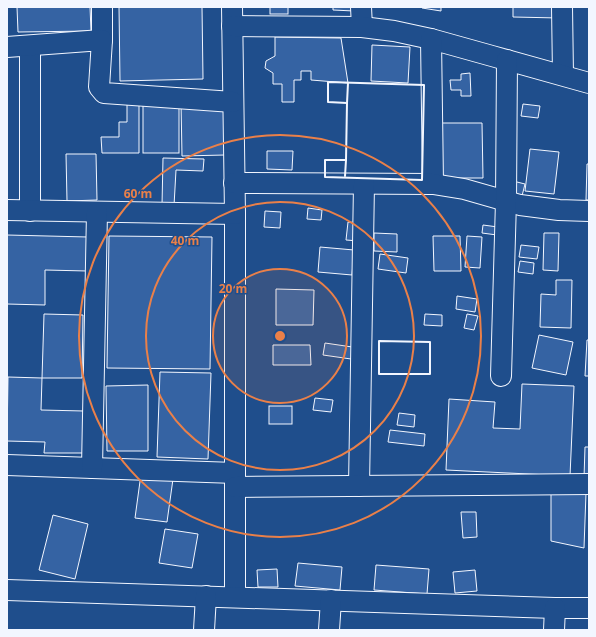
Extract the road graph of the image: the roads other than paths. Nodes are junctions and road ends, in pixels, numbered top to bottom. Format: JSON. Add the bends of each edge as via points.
{"nodes":[{"id":1,"x":102,"y":7,"type":"edge"},
{"id":2,"x":361,"y":7,"type":"edge"},
{"id":3,"x":562,"y":7,"type":"edge"},
{"id":4,"x":232,"y":16,"type":"edge"},
{"id":5,"x":362,"y":27,"type":"junction"},
{"id":6,"x":431,"y":39,"type":"junction"},
{"id":7,"x":102,"y":40,"type":"junction"},
{"id":8,"x":30,"y":46,"type":"junction"},
{"id":9,"x":7,"y":47,"type":"edge"},
{"id":10,"x":507,"y":60,"type":"junction"},
{"id":11,"x":563,"y":75,"type":"junction"},
{"id":12,"x":589,"y":83,"type":"edge"},
{"id":13,"x":233,"y":102,"type":"junction"},
{"id":14,"x":234,"y":183,"type":"junction"},
{"id":15,"x":364,"y":184,"type":"junction"},
{"id":16,"x":434,"y":184,"type":"junction"},
{"id":17,"x":506,"y":201,"type":"junction"},
{"id":18,"x":7,"y":210,"type":"edge"},
{"id":19,"x":30,"y":211,"type":"junction"},
{"id":20,"x":589,"y":211,"type":"edge"},
{"id":21,"x":97,"y":212,"type":"junction"},
{"id":22,"x":235,"y":214,"type":"junction"},
{"id":23,"x":501,"y":376,"type":"dead end"},
{"id":24,"x":7,"y":465,"type":"edge"},
{"id":25,"x":92,"y":468,"type":"junction"},
{"id":26,"x":235,"y":480,"type":"junction"},
{"id":27,"x":589,"y":484,"type":"edge"},
{"id":28,"x":359,"y":486,"type":"junction"},
{"id":29,"x":7,"y":590,"type":"edge"},
{"id":30,"x":206,"y":596,"type":"junction"},
{"id":31,"x":235,"y":597,"type":"junction"},
{"id":32,"x":331,"y":600,"type":"junction"},
{"id":33,"x":555,"y":608,"type":"junction"},
{"id":34,"x":589,"y":608,"type":"edge"},
{"id":35,"x":204,"y":630,"type":"edge"},
{"id":36,"x":329,"y":630,"type":"edge"},
{"id":37,"x":554,"y":630,"type":"edge"}],
"edges":[{"from":1,"to":7,"type":"street"},
{"from":2,"to":5,"type":"street"},
{"from":3,"to":11,"type":"street"},
{"from":4,"to":5,"type":"street"},
{"from":4,"to":13,"type":"street"},
{"from":5,"to":6,"type":"street"},
{"from":6,"to":10,"type":"street"},
{"from":6,"to":16,"type":"street"},
{"from":7,"to":8,"type":"street"},
{"from":7,"to":13,"type":"street","via":[[99,87],[104,93]]},
{"from":8,"to":9,"type":"street"},
{"from":8,"to":19,"type":"street"},
{"from":10,"to":11,"type":"street"},
{"from":10,"to":17,"type":"street"},
{"from":11,"to":12,"type":"street"},
{"from":13,"to":14,"type":"street"},
{"from":14,"to":15,"type":"street"},
{"from":14,"to":22,"type":"street"},
{"from":15,"to":16,"type":"street"},
{"from":15,"to":28,"type":"street"},
{"from":16,"to":17,"type":"street","via":[[464,189]]},
{"from":17,"to":20,"type":"street","via":[[538,208]]},
{"from":17,"to":23,"type":"street"},
{"from":18,"to":19,"type":"street"},
{"from":19,"to":21,"type":"street"},
{"from":21,"to":22,"type":"street"},
{"from":21,"to":25,"type":"street"},
{"from":22,"to":26,"type":"street"},
{"from":24,"to":25,"type":"street"},
{"from":25,"to":26,"type":"street"},
{"from":26,"to":28,"type":"street"},
{"from":26,"to":31,"type":"street"},
{"from":27,"to":28,"type":"street"},
{"from":29,"to":30,"type":"street"},
{"from":30,"to":31,"type":"street"},
{"from":30,"to":35,"type":"street"},
{"from":31,"to":32,"type":"street"},
{"from":32,"to":33,"type":"street"},
{"from":32,"to":36,"type":"street"},
{"from":33,"to":34,"type":"street"},
{"from":33,"to":37,"type":"street"}]}
